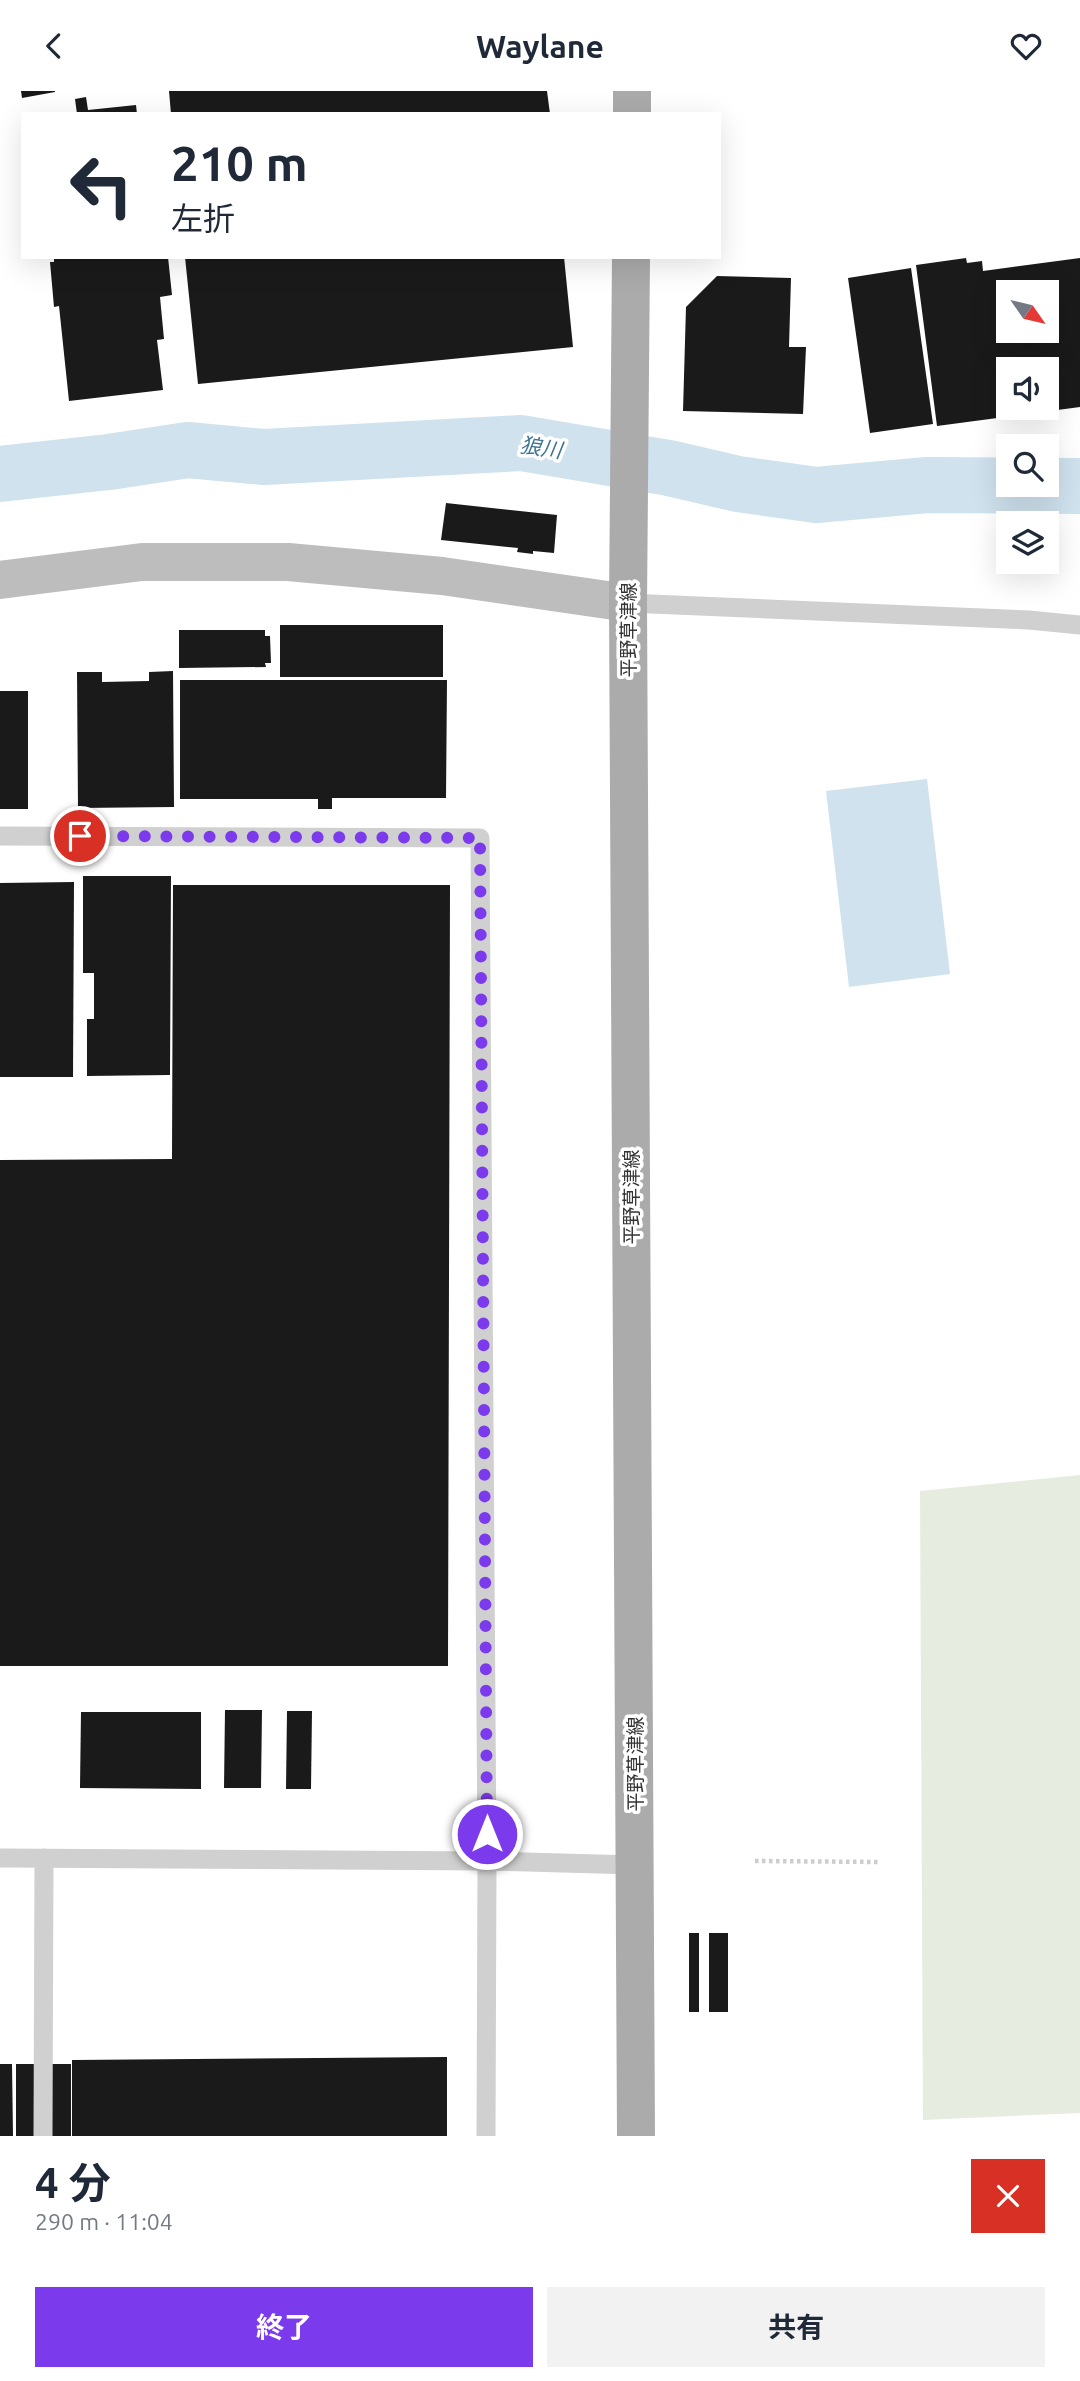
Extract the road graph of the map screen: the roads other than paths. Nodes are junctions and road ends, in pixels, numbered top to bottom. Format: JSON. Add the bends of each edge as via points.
{"nodes":[{"id":1,"x":632,"y":91,"type":"edge"},
{"id":2,"x":632,"y":112,"type":"edge"},
{"id":3,"x":631,"y":259,"type":"edge"},
{"id":4,"x":0,"y":580,"type":"edge"},
{"id":5,"x":628,"y":603,"type":"junction"},
{"id":6,"x":1080,"y":625,"type":"edge"},
{"id":7,"x":0,"y":836,"type":"edge"},
{"id":8,"x":0,"y":1858,"type":"edge"},
{"id":9,"x":44,"y":1858,"type":"junction"},
{"id":10,"x":487,"y":1861,"type":"junction"},
{"id":11,"x":635,"y":1865,"type":"junction"},
{"id":12,"x":43,"y":2136,"type":"edge"},
{"id":13,"x":486,"y":2136,"type":"edge"},
{"id":14,"x":636,"y":2136,"type":"edge"}],
"edges":[{"from":1,"to":2,"type":"main road"},
{"from":3,"to":5,"type":"main road","name":"平野草津線"},
{"from":4,"to":5,"type":"street","via":[[142,562],[288,562],[442,576]]},
{"from":5,"to":6,"type":"lane"},
{"from":5,"to":11,"type":"main road","name":"平野草津線"},
{"from":7,"to":10,"type":"lane","via":[[480,838]]},
{"from":8,"to":9,"type":"lane"},
{"from":9,"to":10,"type":"lane"},
{"from":9,"to":12,"type":"lane"},
{"from":10,"to":11,"type":"lane"},
{"from":10,"to":13,"type":"lane"},
{"from":11,"to":14,"type":"main road","name":"平野草津線"}]}
